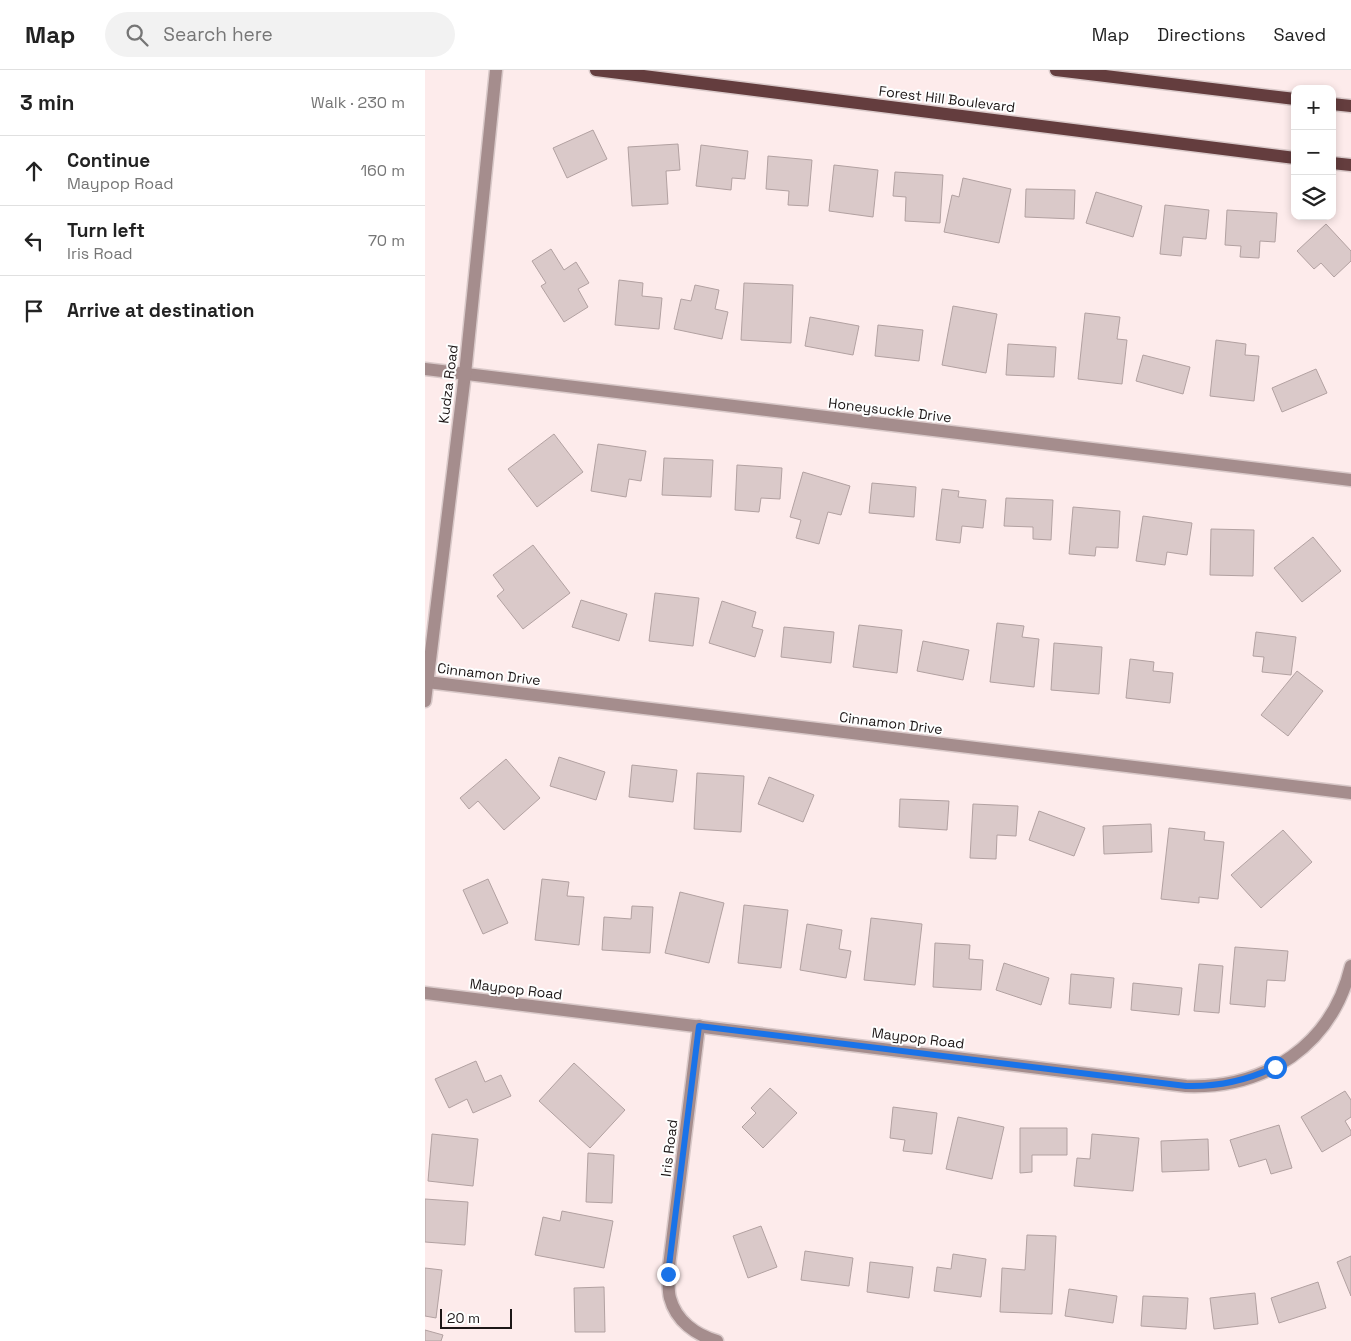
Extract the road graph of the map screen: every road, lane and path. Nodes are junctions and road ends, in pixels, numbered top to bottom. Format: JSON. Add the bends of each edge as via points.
{"nodes":[{"id":1,"x":496,"y":70,"type":"edge"},
{"id":2,"x":597,"y":70,"type":"edge"},
{"id":3,"x":1056,"y":70,"type":"edge"},
{"id":4,"x":1118,"y":74,"type":"edge"},
{"id":5,"x":1291,"y":98,"type":"edge"},
{"id":6,"x":1336,"y":104,"type":"edge"},
{"id":7,"x":1351,"y":106,"type":"edge"},
{"id":8,"x":1291,"y":157,"type":"edge"},
{"id":9,"x":1336,"y":163,"type":"edge"},
{"id":10,"x":1351,"y":165,"type":"edge"},
{"id":11,"x":425,"y":369,"type":"edge"},
{"id":12,"x":465,"y":374,"type":"junction"},
{"id":13,"x":1351,"y":480,"type":"edge"},
{"id":14,"x":427,"y":682,"type":"junction"},
{"id":15,"x":425,"y":701,"type":"edge"},
{"id":16,"x":1351,"y":793,"type":"edge"},
{"id":17,"x":1351,"y":966,"type":"edge"},
{"id":18,"x":425,"y":993,"type":"edge"},
{"id":19,"x":699,"y":1026,"type":"junction"},
{"id":20,"x":717,"y":1341,"type":"edge"}],
"edges":[{"from":1,"to":12,"type":"street","name":"Kudza Road"},
{"from":2,"to":8,"type":"main road","name":"Forest Hill Boulevard"},
{"from":3,"to":4,"type":"main road"},
{"from":4,"to":5,"type":"main road"},
{"from":6,"to":7,"type":"main road"},
{"from":9,"to":10,"type":"main road"},
{"from":11,"to":12,"type":"street","name":"Honeysuckle Drive"},
{"from":12,"to":13,"type":"street","name":"Honeysuckle Drive"},
{"from":12,"to":14,"type":"street","name":"Kudza Road"},
{"from":14,"to":15,"type":"street","name":"Kudza Road"},
{"from":14,"to":16,"type":"street","name":"Cinnamon Drive"},
{"from":17,"to":19,"type":"street","name":"Maypop Road","via":[[1347,985],[1335,1010],[1305,1046],[1275,1067],[1223,1085],[1186,1086]]},
{"from":18,"to":19,"type":"street","name":"Maypop Road"},
{"from":19,"to":20,"type":"street","name":"Iris Road","via":[[668,1274],[670,1298],[678,1314],[690,1328]]}]}
